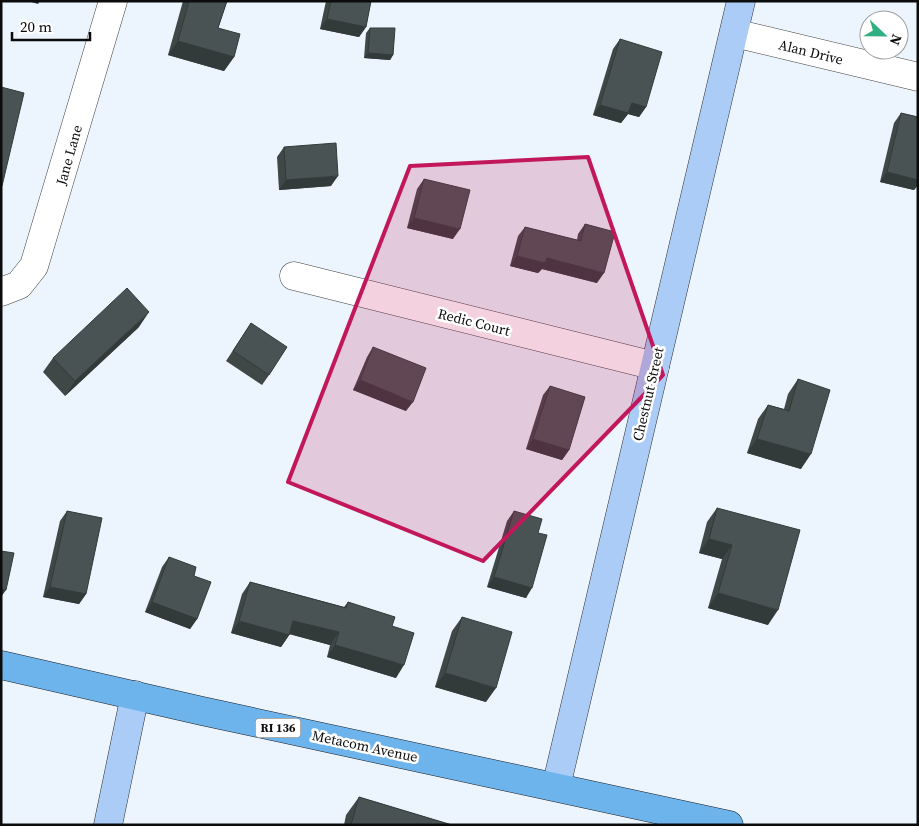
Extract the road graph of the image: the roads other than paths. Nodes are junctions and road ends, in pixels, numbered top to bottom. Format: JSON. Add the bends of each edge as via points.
{"nodes":[{"id":1,"x":113,"y":1,"type":"edge"},
{"id":2,"x":742,"y":1,"type":"edge"},
{"id":3,"x":734,"y":33,"type":"junction"},
{"id":4,"x":918,"y":77,"type":"edge"},
{"id":5,"x":294,"y":276,"type":"dead end"},
{"id":6,"x":1,"y":292,"type":"edge"},
{"id":7,"x":655,"y":366,"type":"junction"},
{"id":8,"x":1,"y":665,"type":"edge"},
{"id":9,"x":136,"y":695,"type":"junction"},
{"id":10,"x":556,"y":787,"type":"junction"},
{"id":11,"x":108,"y":825,"type":"edge"},
{"id":12,"x":730,"y":825,"type":"edge"}],
"edges":[{"from":1,"to":6,"type":"street","name":"Jane Lane","via":[[34,266],[19,285]]},
{"from":2,"to":3,"type":"street","name":"Chestnut Street"},
{"from":3,"to":4,"type":"street","name":"Alan Drive"},
{"from":3,"to":7,"type":"street","name":"Chestnut Street"},
{"from":5,"to":7,"type":"street","name":"Redic Court"},
{"from":7,"to":10,"type":"street","name":"Chestnut Street"},
{"from":8,"to":9,"type":"main road","name":"Metacom Avenue","number":"RI 136"},
{"from":9,"to":10,"type":"main road","name":"Metacom Avenue","number":"RI 136"},
{"from":9,"to":11,"type":"street"},
{"from":10,"to":12,"type":"main road","name":"Metacom Avenue","number":"RI 136"}]}
